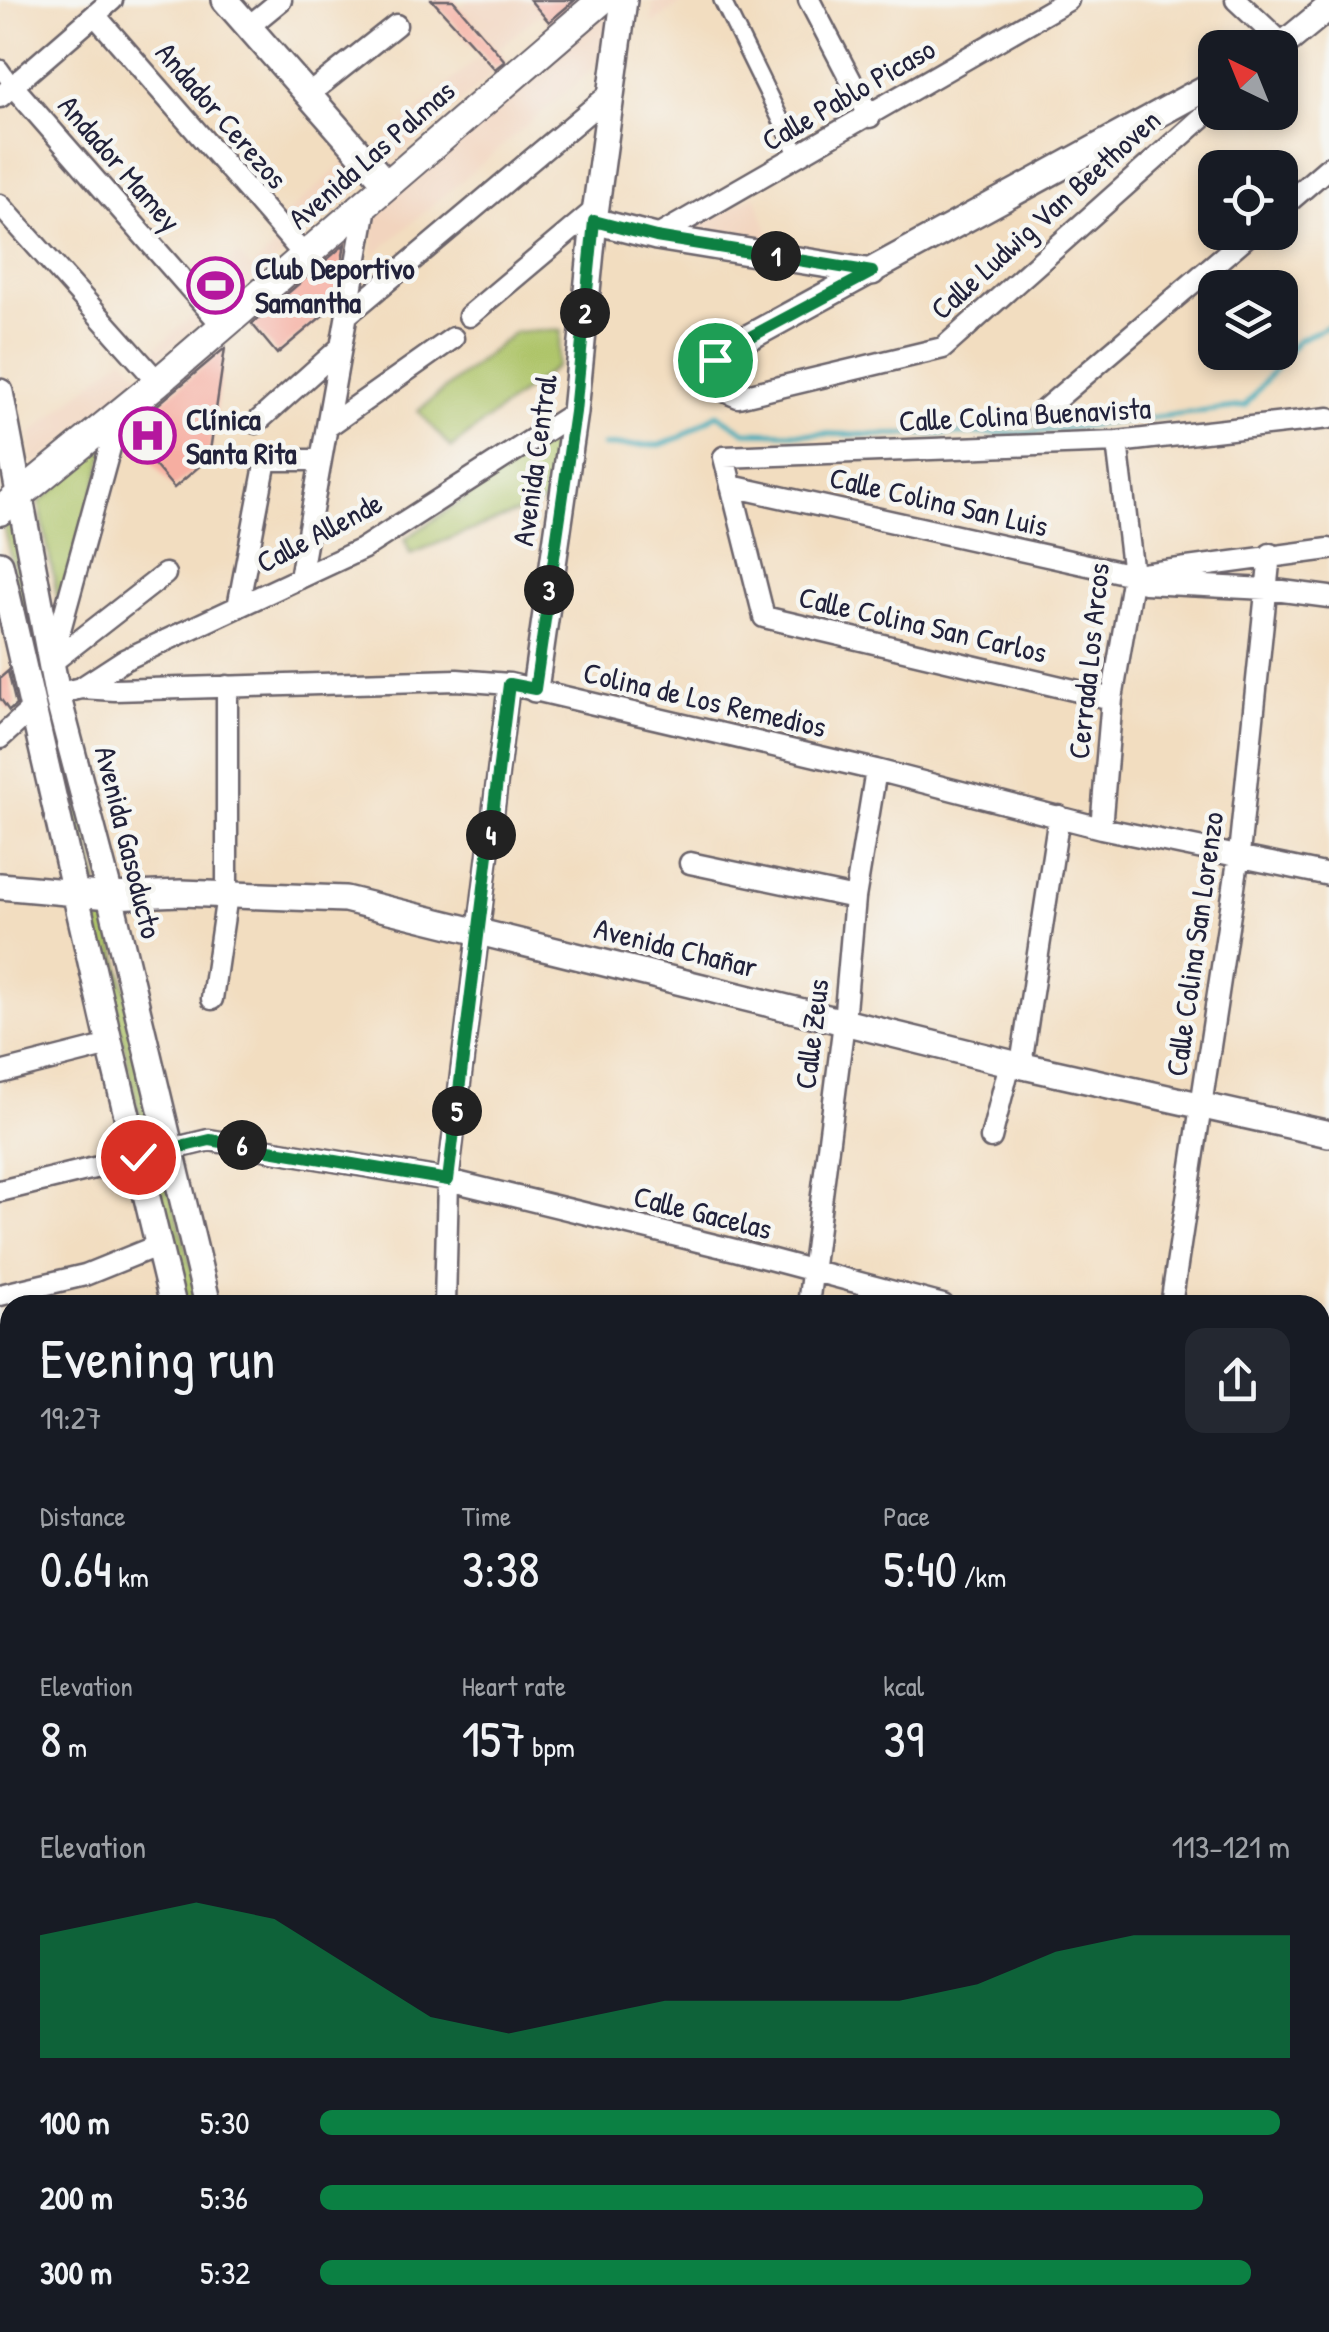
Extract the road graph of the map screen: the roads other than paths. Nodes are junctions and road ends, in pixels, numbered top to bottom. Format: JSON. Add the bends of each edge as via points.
{"nodes":[{"id":1,"x":112,"y":0,"type":"edge"},
{"id":2,"x":225,"y":0,"type":"edge"},
{"id":3,"x":281,"y":0,"type":"edge"},
{"id":4,"x":602,"y":0,"type":"edge"},
{"id":5,"x":624,"y":0,"type":"edge"},
{"id":6,"x":722,"y":0,"type":"edge"},
{"id":7,"x":809,"y":0,"type":"edge"},
{"id":8,"x":1236,"y":0,"type":"edge"},
{"id":9,"x":1054,"y":4,"type":"edge"},
{"id":10,"x":1329,"y":7,"type":"edge"},
{"id":11,"x":89,"y":8,"type":"edge"},
{"id":12,"x":396,"y":25,"type":"dead end"},
{"id":13,"x":248,"y":26,"type":"junction"},
{"id":14,"x":1265,"y":30,"type":"edge"},
{"id":15,"x":1298,"y":33,"type":"edge"},
{"id":16,"x":4,"y":83,"type":"edge"},
{"id":17,"x":1198,"y":91,"type":"edge"},
{"id":18,"x":611,"y":92,"type":"junction"},
{"id":19,"x":309,"y":94,"type":"junction"},
{"id":20,"x":870,"y":116,"type":"junction"},
{"id":21,"x":1198,"y":121,"type":"edge"},
{"id":22,"x":799,"y":156,"type":"junction"},
{"id":23,"x":1329,"y":167,"type":"edge"},
{"id":24,"x":377,"y":192,"type":"junction"},
{"id":25,"x":1298,"y":194,"type":"edge"},
{"id":26,"x":0,"y":205,"type":"edge"},
{"id":27,"x":595,"y":215,"type":"junction"},
{"id":28,"x":656,"y":237,"type":"junction"},
{"id":29,"x":1231,"y":250,"type":"edge"},
{"id":30,"x":304,"y":254,"type":"junction"},
{"id":31,"x":872,"y":272,"type":"junction"},
{"id":32,"x":347,"y":315,"type":"junction"},
{"id":33,"x":469,"y":316,"type":"joint"},
{"id":34,"x":222,"y":326,"type":"junction"},
{"id":35,"x":453,"y":338,"type":"joint"},
{"id":36,"x":341,"y":347,"type":"junction"},
{"id":37,"x":722,"y":352,"type":"joint"},
{"id":38,"x":158,"y":382,"type":"junction"},
{"id":39,"x":0,"y":392,"type":"edge"},
{"id":40,"x":575,"y":412,"type":"junction"},
{"id":41,"x":1038,"y":415,"type":"dead end"},
{"id":42,"x":118,"y":416,"type":"junction"},
{"id":43,"x":1329,"y":418,"type":"edge"},
{"id":44,"x":256,"y":423,"type":"dead end"},
{"id":45,"x":327,"y":427,"type":"junction"},
{"id":46,"x":1118,"y":442,"type":"junction"},
{"id":47,"x":724,"y":457,"type":"joint"},
{"id":48,"x":321,"y":460,"type":"junction"},
{"id":49,"x":731,"y":486,"type":"junction"},
{"id":50,"x":10,"y":502,"type":"edge"},
{"id":51,"x":1329,"y":549,"type":"edge"},
{"id":52,"x":1270,"y":554,"type":"junction"},
{"id":53,"x":0,"y":564,"type":"edge"},
{"id":54,"x":165,"y":574,"type":"dead end"},
{"id":55,"x":1133,"y":575,"type":"junction"},
{"id":56,"x":300,"y":578,"type":"junction"},
{"id":57,"x":1267,"y":589,"type":"junction"},
{"id":58,"x":1329,"y":597,"type":"edge"},
{"id":59,"x":238,"y":607,"type":"junction"},
{"id":60,"x":51,"y":663,"type":"junction"},
{"id":61,"x":509,"y":684,"type":"junction"},
{"id":62,"x":227,"y":686,"type":"junction"},
{"id":63,"x":535,"y":689,"type":"junction"},
{"id":64,"x":69,"y":691,"type":"junction"},
{"id":65,"x":1112,"y":699,"type":"junction"},
{"id":66,"x":32,"y":709,"type":"junction"},
{"id":67,"x":0,"y":738,"type":"edge"},
{"id":68,"x":876,"y":770,"type":"junction"},
{"id":69,"x":1058,"y":816,"type":"junction"},
{"id":70,"x":1101,"y":828,"type":"junction"},
{"id":71,"x":1239,"y":854,"type":"junction"},
{"id":72,"x":690,"y":863,"type":"dead end"},
{"id":73,"x":1329,"y":875,"type":"edge"},
{"id":74,"x":0,"y":886,"type":"edge"},
{"id":75,"x":76,"y":894,"type":"junction"},
{"id":76,"x":227,"y":894,"type":"junction"},
{"id":77,"x":110,"y":896,"type":"junction"},
{"id":78,"x":855,"y":898,"type":"junction"},
{"id":79,"x":480,"y":932,"type":"junction"},
{"id":80,"x":212,"y":999,"type":"dead end"},
{"id":81,"x":844,"y":1022,"type":"junction"},
{"id":82,"x":110,"y":1045,"type":"junction"},
{"id":83,"x":1016,"y":1064,"type":"junction"},
{"id":84,"x":0,"y":1073,"type":"edge"},
{"id":85,"x":1202,"y":1105,"type":"junction"},
{"id":86,"x":1329,"y":1134,"type":"edge"},
{"id":87,"x":991,"y":1138,"type":"dead end"},
{"id":88,"x":169,"y":1148,"type":"junction"},
{"id":89,"x":138,"y":1157,"type":"junction"},
{"id":90,"x":448,"y":1180,"type":"junction"},
{"id":91,"x":0,"y":1192,"type":"edge"},
{"id":92,"x":159,"y":1245,"type":"junction"},
{"id":93,"x":812,"y":1272,"type":"junction"},
{"id":94,"x":0,"y":1295,"type":"edge"},
{"id":95,"x":171,"y":1295,"type":"edge"},
{"id":96,"x":206,"y":1295,"type":"edge"},
{"id":97,"x":447,"y":1295,"type":"edge"},
{"id":98,"x":809,"y":1295,"type":"edge"},
{"id":99,"x":903,"y":1295,"type":"edge"},
{"id":100,"x":1173,"y":1295,"type":"edge"}],
"edges":[{"from":1,"to":11,"type":"street"},
{"from":2,"to":13,"type":"street"},
{"from":3,"to":13,"type":"street"},
{"from":4,"to":24,"type":"main road","name":"Avenida Las Palmas"},
{"from":5,"to":18,"type":"street","name":"Avenida Central"},
{"from":6,"to":22,"type":"street"},
{"from":7,"to":20,"type":"street"},
{"from":8,"to":14,"type":"street"},
{"from":9,"to":20,"type":"street","name":"Calle Pablo Picaso"},
{"from":10,"to":15,"type":"street"},
{"from":11,"to":16,"type":"street"},
{"from":11,"to":30,"type":"street","name":"Andador Cerezos"},
{"from":12,"to":19,"type":"street"},
{"from":13,"to":19,"type":"street"},
{"from":16,"to":34,"type":"street","name":"Andador Mamey"},
{"from":17,"to":31,"type":"street"},
{"from":18,"to":27,"type":"street","name":"Avenida Central"},
{"from":18,"to":32,"type":"street"},
{"from":19,"to":24,"type":"street"},
{"from":20,"to":22,"type":"street","name":"Calle Pablo Picaso"},
{"from":21,"to":37,"type":"street","name":"Calle Ludwig Van Beethoven","via":[[943,348],[738,397],[716,382],[712,370]]},
{"from":22,"to":28,"type":"street","name":"Calle Pablo Picaso"},
{"from":23,"to":25,"type":"street"},
{"from":24,"to":30,"type":"main road","name":"Avenida Las Palmas"},
{"from":24,"to":32,"type":"street"},
{"from":26,"to":38,"type":"street"},
{"from":27,"to":28,"type":"street"},
{"from":27,"to":33,"type":"street"},
{"from":27,"to":40,"type":"street","name":"Avenida Central"},
{"from":28,"to":31,"type":"street"},
{"from":29,"to":41,"type":"street"},
{"from":30,"to":34,"type":"main road","name":"Avenida Las Palmas"},
{"from":31,"to":37,"type":"street"},
{"from":32,"to":36,"type":"street"},
{"from":33,"to":35,"type":"street"},
{"from":34,"to":38,"type":"main road","name":"Avenida Las Palmas"},
{"from":35,"to":45,"type":"street"},
{"from":36,"to":44,"type":"street"},
{"from":36,"to":45,"type":"street"},
{"from":38,"to":42,"type":"main road","name":"Avenida Las Palmas"},
{"from":39,"to":50,"type":"street","name":"Avenida Gasoducto"},
{"from":40,"to":56,"type":"street","name":"Calle Allende","via":[[362,549]]},
{"from":40,"to":63,"type":"street","name":"Avenida Central"},
{"from":42,"to":50,"type":"main road","name":"Avenida Las Palmas"},
{"from":42,"to":60,"type":"street"},
{"from":43,"to":46,"type":"street","name":"Calle Colina Buenavista"},
{"from":45,"to":48,"type":"street"},
{"from":46,"to":47,"type":"street","name":"Calle Colina Buenavista"},
{"from":46,"to":55,"type":"street","name":"Cerrada Los Arcos"},
{"from":47,"to":49,"type":"street","name":"Calle Colina San Carlos"},
{"from":48,"to":56,"type":"street"},
{"from":48,"to":59,"type":"street","via":[[266,460]]},
{"from":49,"to":55,"type":"street","name":"Calle Colina San Luis"},
{"from":49,"to":65,"type":"street","name":"Calle Colina San Carlos","via":[[764,617]]},
{"from":50,"to":60,"type":"street","name":"Avenida Gasoducto"},
{"from":51,"to":52,"type":"street"},
{"from":52,"to":55,"type":"street"},
{"from":52,"to":57,"type":"street","name":"Calle Colina San Lorenzo"},
{"from":53,"to":66,"type":"street","name":"Avenida Gasoducto"},
{"from":54,"to":60,"type":"street"},
{"from":55,"to":57,"type":"street","name":"Calle Colina San Luis","via":[[1144,584]]},
{"from":55,"to":65,"type":"street","name":"Cerrada Los Arcos"},
{"from":56,"to":59,"type":"street","name":"Calle Allende"},
{"from":57,"to":58,"type":"street","name":"Calle Colina San Luis"},
{"from":57,"to":71,"type":"street","name":"Calle Colina San Lorenzo"},
{"from":59,"to":64,"type":"street","name":"Calle Allende"},
{"from":60,"to":64,"type":"street","name":"Avenida Gasoducto"},
{"from":61,"to":62,"type":"street","name":"Colina de Los Remedios"},
{"from":61,"to":63,"type":"street","name":"Colina de Los Remedios"},
{"from":61,"to":79,"type":"street"},
{"from":62,"to":64,"type":"street","name":"Colina de Los Remedios"},
{"from":62,"to":76,"type":"street"},
{"from":63,"to":68,"type":"street","name":"Colina de Los Remedios"},
{"from":64,"to":77,"type":"street","name":"Avenida Gasoducto"},
{"from":65,"to":70,"type":"street","name":"Cerrada Los Arcos"},
{"from":66,"to":67,"type":"street"},
{"from":66,"to":75,"type":"street","name":"Avenida Gasoducto"},
{"from":68,"to":69,"type":"street","name":"Colina de Los Remedios"},
{"from":68,"to":78,"type":"street","name":"Calle Zeus"},
{"from":69,"to":70,"type":"street","name":"Colina de Los Remedios"},
{"from":69,"to":83,"type":"street"},
{"from":70,"to":71,"type":"street","name":"Colina de Los Remedios"},
{"from":71,"to":73,"type":"street","name":"Colina de Los Remedios"},
{"from":71,"to":85,"type":"street","name":"Calle Colina San Lorenzo"},
{"from":72,"to":78,"type":"street"},
{"from":74,"to":75,"type":"street","name":"Avenida Chañar"},
{"from":75,"to":77,"type":"street","name":"Avenida Chañar"},
{"from":75,"to":82,"type":"street","name":"Avenida Gasoducto"},
{"from":76,"to":77,"type":"street","name":"Avenida Chañar"},
{"from":76,"to":79,"type":"street","name":"Avenida Chañar","via":[[346,899]]},
{"from":76,"to":80,"type":"street"},
{"from":77,"to":88,"type":"street","name":"Avenida Gasoducto"},
{"from":78,"to":81,"type":"street","name":"Calle Zeus"},
{"from":79,"to":81,"type":"street","name":"Avenida Chañar"},
{"from":79,"to":90,"type":"street"},
{"from":81,"to":83,"type":"street","name":"Avenida Chañar"},
{"from":81,"to":93,"type":"street","name":"Calle Zeus"},
{"from":82,"to":84,"type":"street"},
{"from":82,"to":89,"type":"street","name":"Avenida Gasoducto"},
{"from":83,"to":85,"type":"street","name":"Avenida Chañar"},
{"from":83,"to":87,"type":"street"},
{"from":85,"to":86,"type":"street","name":"Avenida Chañar"},
{"from":85,"to":100,"type":"street","name":"Calle Colina San Lorenzo"},
{"from":88,"to":89,"type":"street","name":"Calle Gacelas"},
{"from":88,"to":90,"type":"street","name":"Calle Gacelas","via":[[210,1140]]},
{"from":88,"to":96,"type":"street","name":"Avenida Gasoducto"},
{"from":89,"to":91,"type":"street","name":"Calle Gacelas"},
{"from":89,"to":92,"type":"street","name":"Avenida Gasoducto"},
{"from":90,"to":93,"type":"street","name":"Calle Gacelas"},
{"from":90,"to":97,"type":"street"},
{"from":92,"to":94,"type":"street","via":[[84,1275]]},
{"from":92,"to":95,"type":"street","name":"Avenida Gasoducto"},
{"from":93,"to":98,"type":"street","name":"Calle Zeus"},
{"from":93,"to":99,"type":"street","name":"Calle Gacelas"}]}
